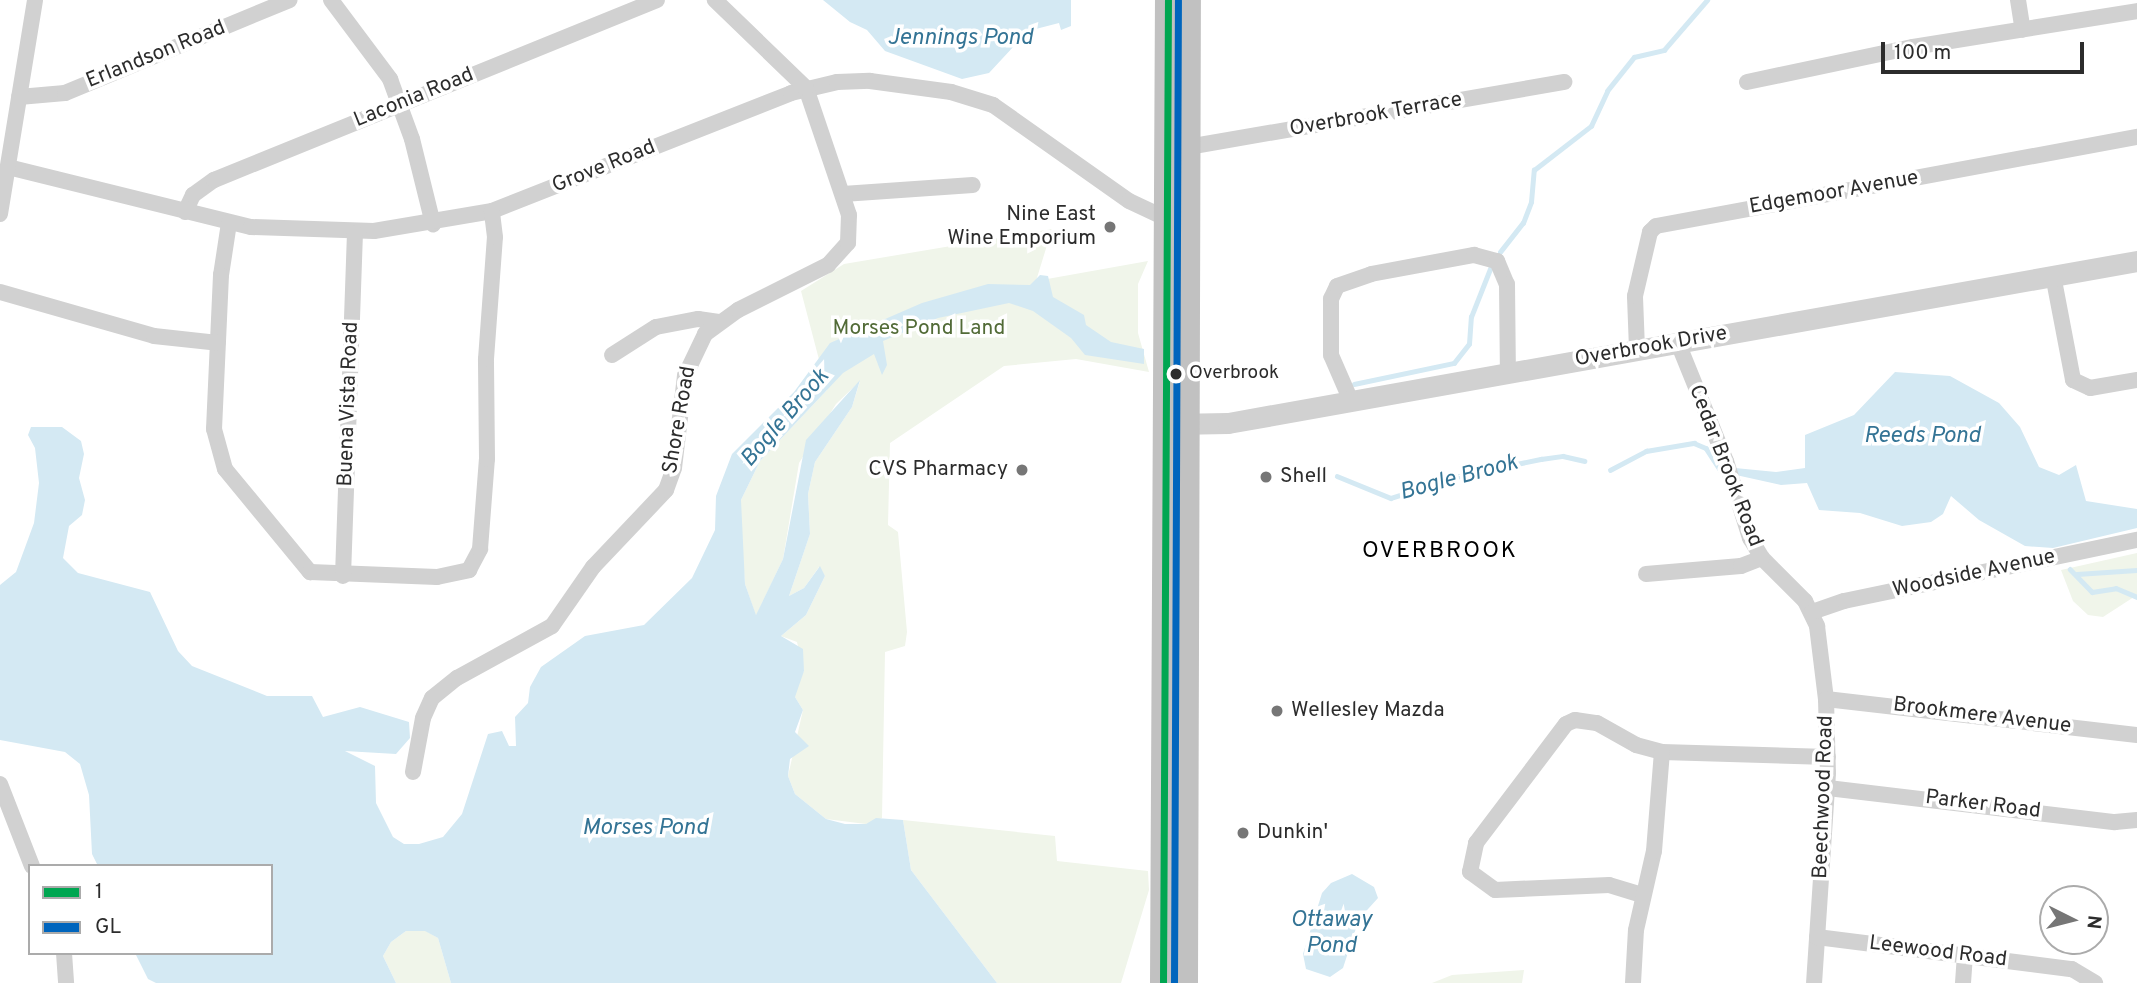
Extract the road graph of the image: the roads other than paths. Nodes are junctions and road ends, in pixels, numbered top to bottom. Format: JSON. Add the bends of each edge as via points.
{"nodes":[{"id":1,"x":35,"y":0,"type":"edge"},
{"id":2,"x":290,"y":0,"type":"edge"},
{"id":3,"x":331,"y":0,"type":"edge"},
{"id":4,"x":657,"y":0,"type":"edge"},
{"id":5,"x":715,"y":0,"type":"edge"},
{"id":6,"x":1168,"y":0,"type":"edge"},
{"id":7,"x":1188,"y":0,"type":"edge"},
{"id":8,"x":2018,"y":0,"type":"edge"},
{"id":9,"x":2137,"y":11,"type":"edge"},
{"id":10,"x":2023,"y":30,"type":"junction"},
{"id":11,"x":1564,"y":82,"type":"dead end"},
{"id":12,"x":1747,"y":82,"type":"dead end"},
{"id":13,"x":806,"y":88,"type":"junction"},
{"id":14,"x":19,"y":97,"type":"junction"},
{"id":15,"x":400,"y":104,"type":"junction"},
{"id":16,"x":2137,"y":137,"type":"edge"},
{"id":17,"x":1188,"y":147,"type":"junction"},
{"id":18,"x":8,"y":167,"type":"junction"},
{"id":19,"x":973,"y":185,"type":"dead end"},
{"id":20,"x":843,"y":194,"type":"junction"},
{"id":21,"x":492,"y":211,"type":"junction"},
{"id":22,"x":185,"y":212,"type":"junction"},
{"id":23,"x":0,"y":214,"type":"edge"},
{"id":24,"x":1165,"y":218,"type":"junction"},
{"id":25,"x":229,"y":223,"type":"junction"},
{"id":26,"x":433,"y":223,"type":"junction"},
{"id":27,"x":355,"y":233,"type":"junction"},
{"id":28,"x":2137,"y":261,"type":"edge"},
{"id":29,"x":2053,"y":275,"type":"junction"},
{"id":30,"x":0,"y":292,"type":"edge"},
{"id":31,"x":719,"y":322,"type":"junction"},
{"id":32,"x":1678,"y":342,"type":"junction"},
{"id":33,"x":218,"y":343,"type":"junction"},
{"id":34,"x":1637,"y":349,"type":"junction"},
{"id":35,"x":612,"y":355,"type":"dead end"},
{"id":36,"x":1508,"y":373,"type":"junction"},
{"id":37,"x":2137,"y":380,"type":"edge"},
{"id":38,"x":1351,"y":401,"type":"junction"},
{"id":39,"x":1176,"y":424,"type":"junction"},
{"id":40,"x":2137,"y":540,"type":"edge"},
{"id":41,"x":1762,"y":558,"type":"junction"},
{"id":42,"x":1646,"y":574,"type":"dead end"},
{"id":43,"x":343,"y":576,"type":"junction"},
{"id":44,"x":1812,"y":612,"type":"junction"},
{"id":45,"x":1826,"y":699,"type":"junction"},
{"id":46,"x":2137,"y":735,"type":"edge"},
{"id":47,"x":1662,"y":752,"type":"junction"},
{"id":48,"x":1828,"y":757,"type":"junction"},
{"id":49,"x":413,"y":772,"type":"dead end"},
{"id":50,"x":0,"y":784,"type":"edge"},
{"id":51,"x":1828,"y":788,"type":"junction"},
{"id":52,"x":2137,"y":820,"type":"edge"},
{"id":53,"x":31,"y":864,"type":"edge"},
{"id":54,"x":1642,"y":895,"type":"junction"},
{"id":55,"x":1817,"y":937,"type":"junction"},
{"id":56,"x":64,"y":955,"type":"edge"},
{"id":57,"x":1965,"y":955,"type":"junction"},
{"id":58,"x":66,"y":983,"type":"edge"},
{"id":59,"x":1163,"y":983,"type":"edge"},
{"id":60,"x":1185,"y":983,"type":"edge"},
{"id":61,"x":1633,"y":983,"type":"edge"},
{"id":62,"x":1814,"y":983,"type":"edge"},
{"id":63,"x":1963,"y":983,"type":"edge"},
{"id":64,"x":2095,"y":983,"type":"edge"}],
"edges":[{"from":1,"to":14,"type":"street"},
{"from":2,"to":14,"type":"street","name":"Erlandson Road","via":[[65,93]]},
{"from":3,"to":15,"type":"street","via":[[385,70]]},
{"from":4,"to":15,"type":"street","name":"Laconia Road"},
{"from":5,"to":13,"type":"street"},
{"from":6,"to":24,"type":"highway"},
{"from":7,"to":17,"type":"highway"},
{"from":8,"to":10,"type":"street"},
{"from":9,"to":10,"type":"street"},
{"from":10,"to":12,"type":"street","via":[[1913,47]]},
{"from":11,"to":17,"type":"street","name":"Overbrook Terrace"},
{"from":13,"to":20,"type":"street","name":"Shore Road"},
{"from":13,"to":21,"type":"street","name":"Grove Road"},
{"from":13,"to":24,"type":"street","name":"Grove Road","via":[[870,81],[980,100],[1020,121],[1129,201]]},
{"from":14,"to":18,"type":"street"},
{"from":15,"to":22,"type":"street","name":"Laconia Road","via":[[205,184],[192,195]]},
{"from":15,"to":26,"type":"street"},
{"from":16,"to":34,"type":"street","name":"Edgemoor Avenue","via":[[1656,226],[1650,232],[1635,296]]},
{"from":17,"to":39,"type":"highway"},
{"from":18,"to":22,"type":"street","name":"Grove Road"},
{"from":18,"to":23,"type":"street"},
{"from":19,"to":20,"type":"street"},
{"from":20,"to":31,"type":"street","name":"Shore Road","via":[[850,233],[837,259]]},
{"from":21,"to":26,"type":"street","name":"Grove Road"},
{"from":21,"to":43,"type":"street","via":[[495,237],[486,459],[475,565],[451,575]]},
{"from":22,"to":25,"type":"street","name":"Grove Road"},
{"from":24,"to":39,"type":"highway"},
{"from":25,"to":27,"type":"street","name":"Grove Road"},
{"from":25,"to":33,"type":"street"},
{"from":26,"to":27,"type":"street","name":"Grove Road"},
{"from":27,"to":43,"type":"street","name":"Buena Vista Road"},
{"from":28,"to":29,"type":"street","name":"Overbrook Drive"},
{"from":29,"to":32,"type":"street","name":"Overbrook Drive"},
{"from":29,"to":37,"type":"street","via":[[2073,380],[2090,388]]},
{"from":30,"to":33,"type":"street","via":[[154,336]]},
{"from":31,"to":35,"type":"street","via":[[698,319],[656,327]]},
{"from":31,"to":49,"type":"street","name":"Shore Road","via":[[699,341],[689,363],[674,468],[666,490],[593,567],[552,626],[457,678],[432,698],[423,718]]},
{"from":32,"to":34,"type":"street","name":"Overbrook Drive"},
{"from":32,"to":41,"type":"street","name":"Cedar Brook Road","via":[[1726,461],[1744,526]]},
{"from":33,"to":43,"type":"street","via":[[214,429],[225,468],[297,561],[310,572]]},
{"from":34,"to":36,"type":"street","name":"Overbrook Drive"},
{"from":36,"to":38,"type":"street","name":"Overbrook Drive"},
{"from":36,"to":38,"type":"street","via":[[1507,284],[1497,261],[1474,255],[1371,274],[1337,286],[1331,299],[1331,355],[1345,378]]},
{"from":38,"to":39,"type":"street","name":"Overbrook Drive","via":[[1228,423]]},
{"from":39,"to":59,"type":"highway"},
{"from":39,"to":60,"type":"highway"},
{"from":40,"to":44,"type":"street","name":"Woodside Avenue","via":[[1844,601]]},
{"from":41,"to":42,"type":"street","via":[[1741,566]]},
{"from":41,"to":44,"type":"street","name":"Cedar Brook Road"},
{"from":44,"to":45,"type":"street","name":"Beechwood Road"},
{"from":45,"to":46,"type":"street","name":"Brookmere Avenue"},
{"from":45,"to":48,"type":"street","name":"Beechwood Road"},
{"from":47,"to":48,"type":"street"},
{"from":47,"to":54,"type":"street","via":[[1654,851]]},
{"from":47,"to":54,"type":"street","via":[[1636,745],[1597,723],[1566,724],[1476,843],[1469,862],[1476,879],[1495,890],[1609,885]]},
{"from":48,"to":51,"type":"street","name":"Beechwood Road"},
{"from":50,"to":53,"type":"street"},
{"from":51,"to":52,"type":"street","name":"Parker Road","via":[[2115,822]]},
{"from":51,"to":55,"type":"street","name":"Beechwood Road"},
{"from":54,"to":61,"type":"street"},
{"from":55,"to":57,"type":"street","name":"Leewood Road"},
{"from":55,"to":62,"type":"street","name":"Beechwood Road"},
{"from":56,"to":58,"type":"street"},
{"from":57,"to":63,"type":"street"},
{"from":57,"to":64,"type":"street","name":"Leewood Road","via":[[2072,969]]}]}
